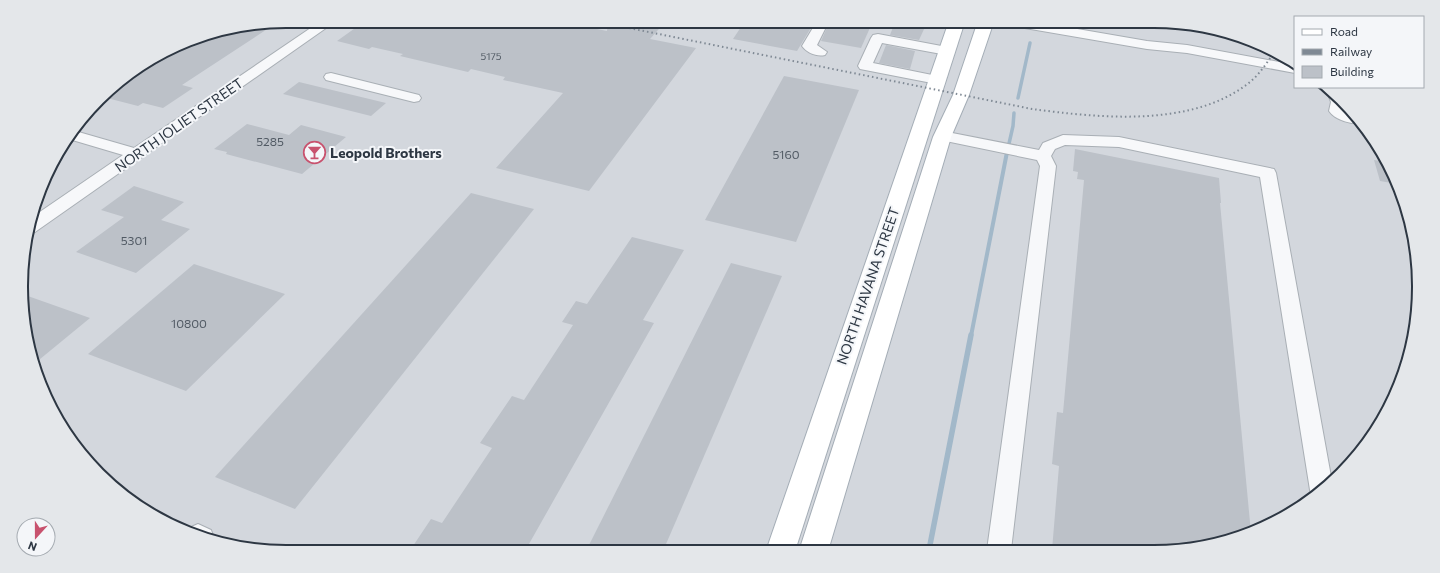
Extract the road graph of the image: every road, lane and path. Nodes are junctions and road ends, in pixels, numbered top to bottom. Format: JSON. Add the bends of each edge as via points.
{"nodes":[{"id":1,"x":320,"y":28,"type":"edge"},
{"id":2,"x":819,"y":28,"type":"edge"},
{"id":3,"x":955,"y":28,"type":"edge"},
{"id":4,"x":984,"y":28,"type":"edge"},
{"id":5,"x":1048,"y":28,"type":"edge"},
{"id":6,"x":1103,"y":28,"type":"edge"},
{"id":7,"x":1187,"y":49,"type":"junction"},
{"id":8,"x":947,"y":51,"type":"junction"},
{"id":9,"x":820,"y":52,"type":"dead end"},
{"id":10,"x":1291,"y":68,"type":"edge"},
{"id":11,"x":331,"y":77,"type":"dead end"},
{"id":12,"x":937,"y":80,"type":"junction"},
{"id":13,"x":414,"y":98,"type":"dead end"},
{"id":14,"x":1338,"y":106,"type":"edge"},
{"id":15,"x":1349,"y":117,"type":"edge"},
{"id":16,"x":76,"y":136,"type":"edge"},
{"id":17,"x":942,"y":136,"type":"junction"},
{"id":18,"x":136,"y":154,"type":"junction"},
{"id":19,"x":1043,"y":156,"type":"junction"},
{"id":20,"x":40,"y":209,"type":"edge"},
{"id":21,"x":51,"y":213,"type":"junction"},
{"id":22,"x":36,"y":223,"type":"edge"},
{"id":23,"x":1321,"y":484,"type":"edge"},
{"id":24,"x":782,"y":545,"type":"edge"},
{"id":25,"x":815,"y":545,"type":"edge"},
{"id":26,"x":1000,"y":545,"type":"edge"}],
"edges":[{"from":1,"to":18,"type":"street","name":"NORTH JOLIET STREET"},
{"from":2,"to":9,"type":"street","via":[[809,46]]},
{"from":3,"to":8,"type":"main road","name":"NORTH HAVANA STREET"},
{"from":4,"to":17,"type":"main road","name":"NORTH HAVANA STREET","via":[[961,95]]},
{"from":5,"to":7,"type":"street","via":[[1146,45]]},
{"from":6,"to":7,"type":"street"},
{"from":7,"to":10,"type":"street"},
{"from":8,"to":12,"type":"main road","name":"NORTH HAVANA STREET"},
{"from":8,"to":12,"type":"street","via":[[878,38],[865,66]]},
{"from":11,"to":13,"type":"street"},
{"from":12,"to":24,"type":"main road","name":"NORTH HAVANA STREET"},
{"from":14,"to":15,"type":"street","via":[[1337,111]]},
{"from":16,"to":18,"type":"street"},
{"from":17,"to":19,"type":"street"},
{"from":17,"to":25,"type":"main road","name":"NORTH HAVANA STREET"},
{"from":18,"to":21,"type":"street","name":"NORTH JOLIET STREET"},
{"from":19,"to":23,"type":"street","via":[[1049,146],[1062,140],[1119,142],[1268,174]]},
{"from":19,"to":26,"type":"street","via":[[1048,166]]},
{"from":20,"to":21,"type":"street"},
{"from":21,"to":22,"type":"street","name":"NORTH JOLIET STREET"}]}
